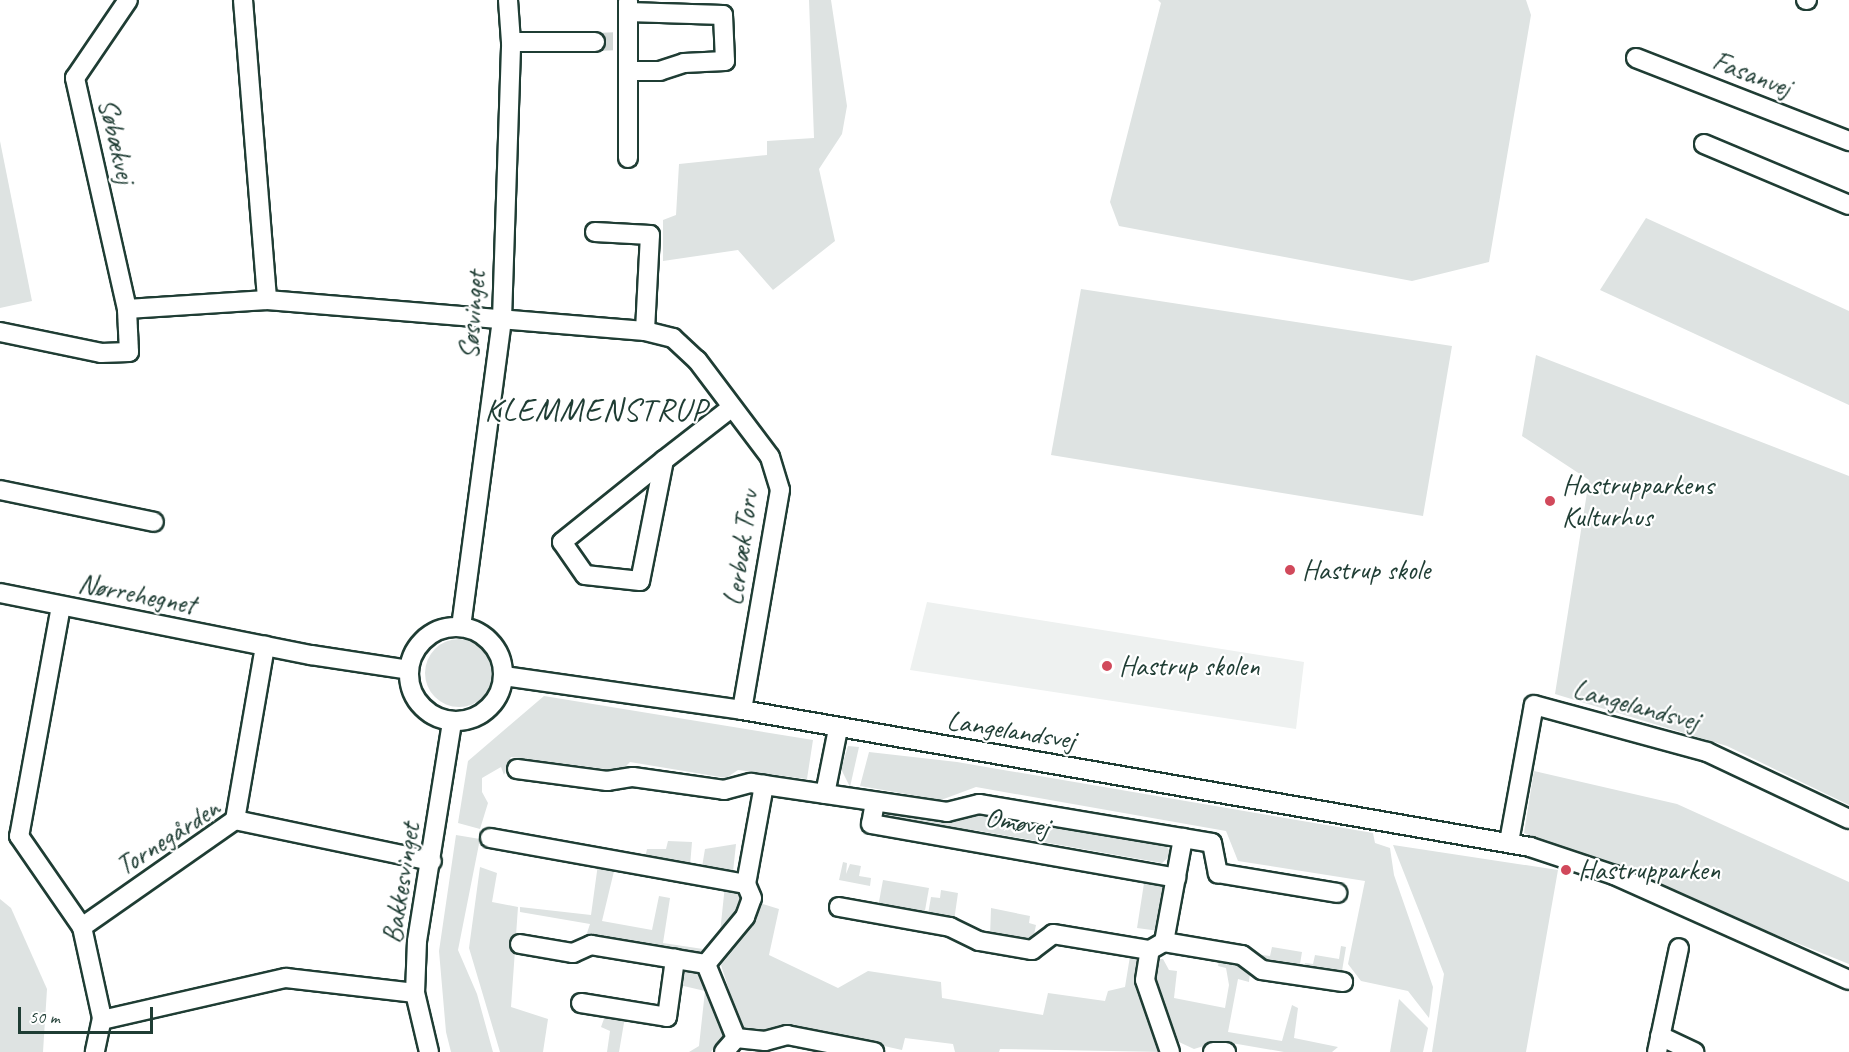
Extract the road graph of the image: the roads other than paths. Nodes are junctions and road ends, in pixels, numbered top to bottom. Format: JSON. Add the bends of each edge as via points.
{"nodes":[{"id":1,"x":128,"y":0,"type":"edge"},
{"id":2,"x":243,"y":0,"type":"edge"},
{"id":3,"x":508,"y":0,"type":"edge"},
{"id":4,"x":628,"y":6,"type":"edge"},
{"id":5,"x":511,"y":42,"type":"junction"},
{"id":6,"x":595,"y":42,"type":"tunnel mouth"},
{"id":7,"x":1636,"y":58,"type":"dead end"},
{"id":8,"x":629,"y":71,"type":"junction"},
{"id":9,"x":1849,"y":141,"type":"edge"},
{"id":10,"x":1704,"y":144,"type":"dead end"},
{"id":11,"x":628,"y":158,"type":"dead end"},
{"id":12,"x":1849,"y":206,"type":"edge"},
{"id":13,"x":595,"y":232,"type":"dead end"},
{"id":14,"x":267,"y":300,"type":"junction"},
{"id":15,"x":127,"y":309,"type":"junction"},
{"id":16,"x":502,"y":319,"type":"junction"},
{"id":17,"x":645,"y":331,"type":"junction"},
{"id":18,"x":0,"y":332,"type":"edge"},
{"id":19,"x":731,"y":408,"type":"junction"},
{"id":20,"x":664,"y":460,"type":"junction"},
{"id":21,"x":0,"y":490,"type":"edge"},
{"id":22,"x":154,"y":522,"type":"dead end"},
{"id":23,"x":0,"y":593,"type":"edge"},
{"id":24,"x":61,"y":606,"type":"junction"},
{"id":25,"x":461,"y":627,"type":"junction"},
{"id":26,"x":265,"y":646,"type":"junction"},
{"id":27,"x":409,"y":670,"type":"junction"},
{"id":28,"x":504,"y":676,"type":"junction"},
{"id":29,"x":742,"y":710,"type":"junction"},
{"id":30,"x":452,"y":722,"type":"junction"},
{"id":31,"x":838,"y":729,"type":"junction"},
{"id":32,"x":518,"y":769,"type":"dead end"},
{"id":33,"x":764,"y":784,"type":"junction"},
{"id":34,"x":825,"y":794,"type":"junction"},
{"id":35,"x":875,"y":802,"type":"junction"},
{"id":36,"x":1849,"y":819,"type":"edge"},
{"id":37,"x":235,"y":820,"type":"junction"},
{"id":38,"x":490,"y":838,"type":"dead end"},
{"id":39,"x":1183,"y":838,"type":"junction"},
{"id":40,"x":1509,"y":842,"type":"junction"},
{"id":41,"x":432,"y":861,"type":"junction"},
{"id":42,"x":1176,"y":878,"type":"junction"},
{"id":43,"x":746,"y":884,"type":"junction"},
{"id":44,"x":1337,"y":893,"type":"dead end"},
{"id":45,"x":839,"y":907,"type":"dead end"},
{"id":46,"x":82,"y":927,"type":"junction"},
{"id":47,"x":520,"y":944,"type":"dead end"},
{"id":48,"x":1157,"y":946,"type":"junction"},
{"id":49,"x":1679,"y":948,"type":"dead end"},
{"id":50,"x":675,"y":959,"type":"junction"},
{"id":51,"x":706,"y":964,"type":"junction"},
{"id":52,"x":1849,"y":980,"type":"edge"},
{"id":53,"x":1343,"y":982,"type":"dead end"},
{"id":54,"x":415,"y":993,"type":"junction"},
{"id":55,"x":581,"y":1003,"type":"dead end"},
{"id":56,"x":102,"y":1020,"type":"junction"},
{"id":57,"x":736,"y":1038,"type":"junction"},
{"id":58,"x":1658,"y":1044,"type":"edge"},
{"id":59,"x":770,"y":1046,"type":"edge"},
{"id":60,"x":95,"y":1052,"type":"edge"},
{"id":61,"x":429,"y":1052,"type":"edge"},
{"id":62,"x":724,"y":1052,"type":"edge"},
{"id":63,"x":874,"y":1052,"type":"edge"},
{"id":64,"x":1170,"y":1052,"type":"edge"},
{"id":65,"x":1213,"y":1052,"type":"edge"},
{"id":66,"x":1226,"y":1052,"type":"edge"},
{"id":67,"x":1695,"y":1052,"type":"edge"}],
"edges":[{"from":1,"to":15,"type":"street","name":"Søbækvej","via":[[75,78]]},
{"from":2,"to":14,"type":"street"},
{"from":3,"to":5,"type":"street","name":"Søsvinget"},
{"from":4,"to":8,"type":"street"},
{"from":4,"to":8,"type":"street","via":[[723,15],[725,62]]},
{"from":5,"to":6,"type":"street"},
{"from":5,"to":16,"type":"street","name":"Søsvinget"},
{"from":7,"to":9,"type":"street","name":"Fasanvej"},
{"from":8,"to":11,"type":"street"},
{"from":10,"to":12,"type":"street"},
{"from":13,"to":17,"type":"street","via":[[650,235]]},
{"from":14,"to":15,"type":"street"},
{"from":14,"to":16,"type":"street"},
{"from":15,"to":18,"type":"street","name":"Søbækvej","via":[[129,352],[101,353]]},
{"from":16,"to":17,"type":"street","name":"Lerbæk Torv"},
{"from":16,"to":25,"type":"street","name":"Søsvinget"},
{"from":17,"to":19,"type":"street","name":"Lerbæk Torv","via":[[673,338],[697,360]]},
{"from":19,"to":20,"type":"street"},
{"from":19,"to":29,"type":"street","name":"Lerbæk Torv","via":[[770,457],[780,490]]},
{"from":20,"to":20,"type":"street","via":[[562,542],[585,575],[640,580]]},
{"from":21,"to":22,"type":"street"},
{"from":23,"to":24,"type":"street","name":"Nørrehegnet"},
{"from":24,"to":26,"type":"street","name":"Nørrehegnet"},
{"from":24,"to":46,"type":"street","via":[[19,837]]},
{"from":25,"to":27,"type":"street","via":[[440,630],[424,639],[413,654]]},
{"from":25,"to":28,"type":"street","via":[[476,631],[491,642],[501,658]]},
{"from":26,"to":27,"type":"street","name":"Nørrehegnet"},
{"from":26,"to":37,"type":"street"},
{"from":27,"to":30,"type":"street","via":[[412,691],[421,707],[436,718]]},
{"from":28,"to":29,"type":"street","name":"Langelandsvej"},
{"from":28,"to":30,"type":"street","via":[[500,694],[489,709],[473,719]]},
{"from":29,"to":31,"type":"street","name":"Langelandsvej"},
{"from":30,"to":41,"type":"street","name":"Bakkesvinget"},
{"from":31,"to":34,"type":"street"},
{"from":31,"to":40,"type":"street","name":"Langelandsvej"},
{"from":32,"to":33,"type":"street","name":"Omøvej","via":[[607,781],[633,777],[724,790]]},
{"from":33,"to":34,"type":"street","name":"Omøvej"},
{"from":33,"to":43,"type":"street"},
{"from":34,"to":35,"type":"street","name":"Omøvej"},
{"from":35,"to":39,"type":"street","name":"Omøvej","via":[[947,812],[979,804]]},
{"from":35,"to":42,"type":"street","name":"Omøvej","via":[[871,824]]},
{"from":36,"to":40,"type":"street","name":"Langelandsvej","via":[[1707,752],[1534,705]]},
{"from":37,"to":41,"type":"street","name":"Tornegården"},
{"from":37,"to":46,"type":"street","name":"Tornegården"},
{"from":38,"to":43,"type":"street"},
{"from":39,"to":42,"type":"street"},
{"from":39,"to":44,"type":"street","name":"Omøvej","via":[[1212,843],[1218,873]]},
{"from":40,"to":52,"type":"street","name":"Langelandsvej","via":[[1614,875]]},
{"from":41,"to":54,"type":"street","name":"Bakkesvinget","via":[[417,941]]},
{"from":42,"to":48,"type":"street"},
{"from":43,"to":51,"type":"street","via":[[752,898],[744,917]]},
{"from":45,"to":48,"type":"street","via":[[950,927],[979,941],[1032,950],[1053,934]]},
{"from":46,"to":56,"type":"street"},
{"from":47,"to":50,"type":"street","via":[[573,953],[591,945]]},
{"from":48,"to":53,"type":"street","via":[[1242,955],[1262,970]]},
{"from":48,"to":64,"type":"street","via":[[1145,980]]},
{"from":49,"to":58,"type":"street"},
{"from":50,"to":51,"type":"street"},
{"from":50,"to":55,"type":"street","via":[[667,1017]]},
{"from":51,"to":57,"type":"street"},
{"from":54,"to":56,"type":"street","via":[[286,978]]},
{"from":54,"to":61,"type":"street","name":"Bakkesvinget"},
{"from":56,"to":60,"type":"street"},
{"from":57,"to":59,"type":"street"},
{"from":57,"to":62,"type":"street"},
{"from":58,"to":67,"type":"street"},
{"from":59,"to":63,"type":"street","via":[[787,1035]]},
{"from":65,"to":66,"type":"street"}]}
